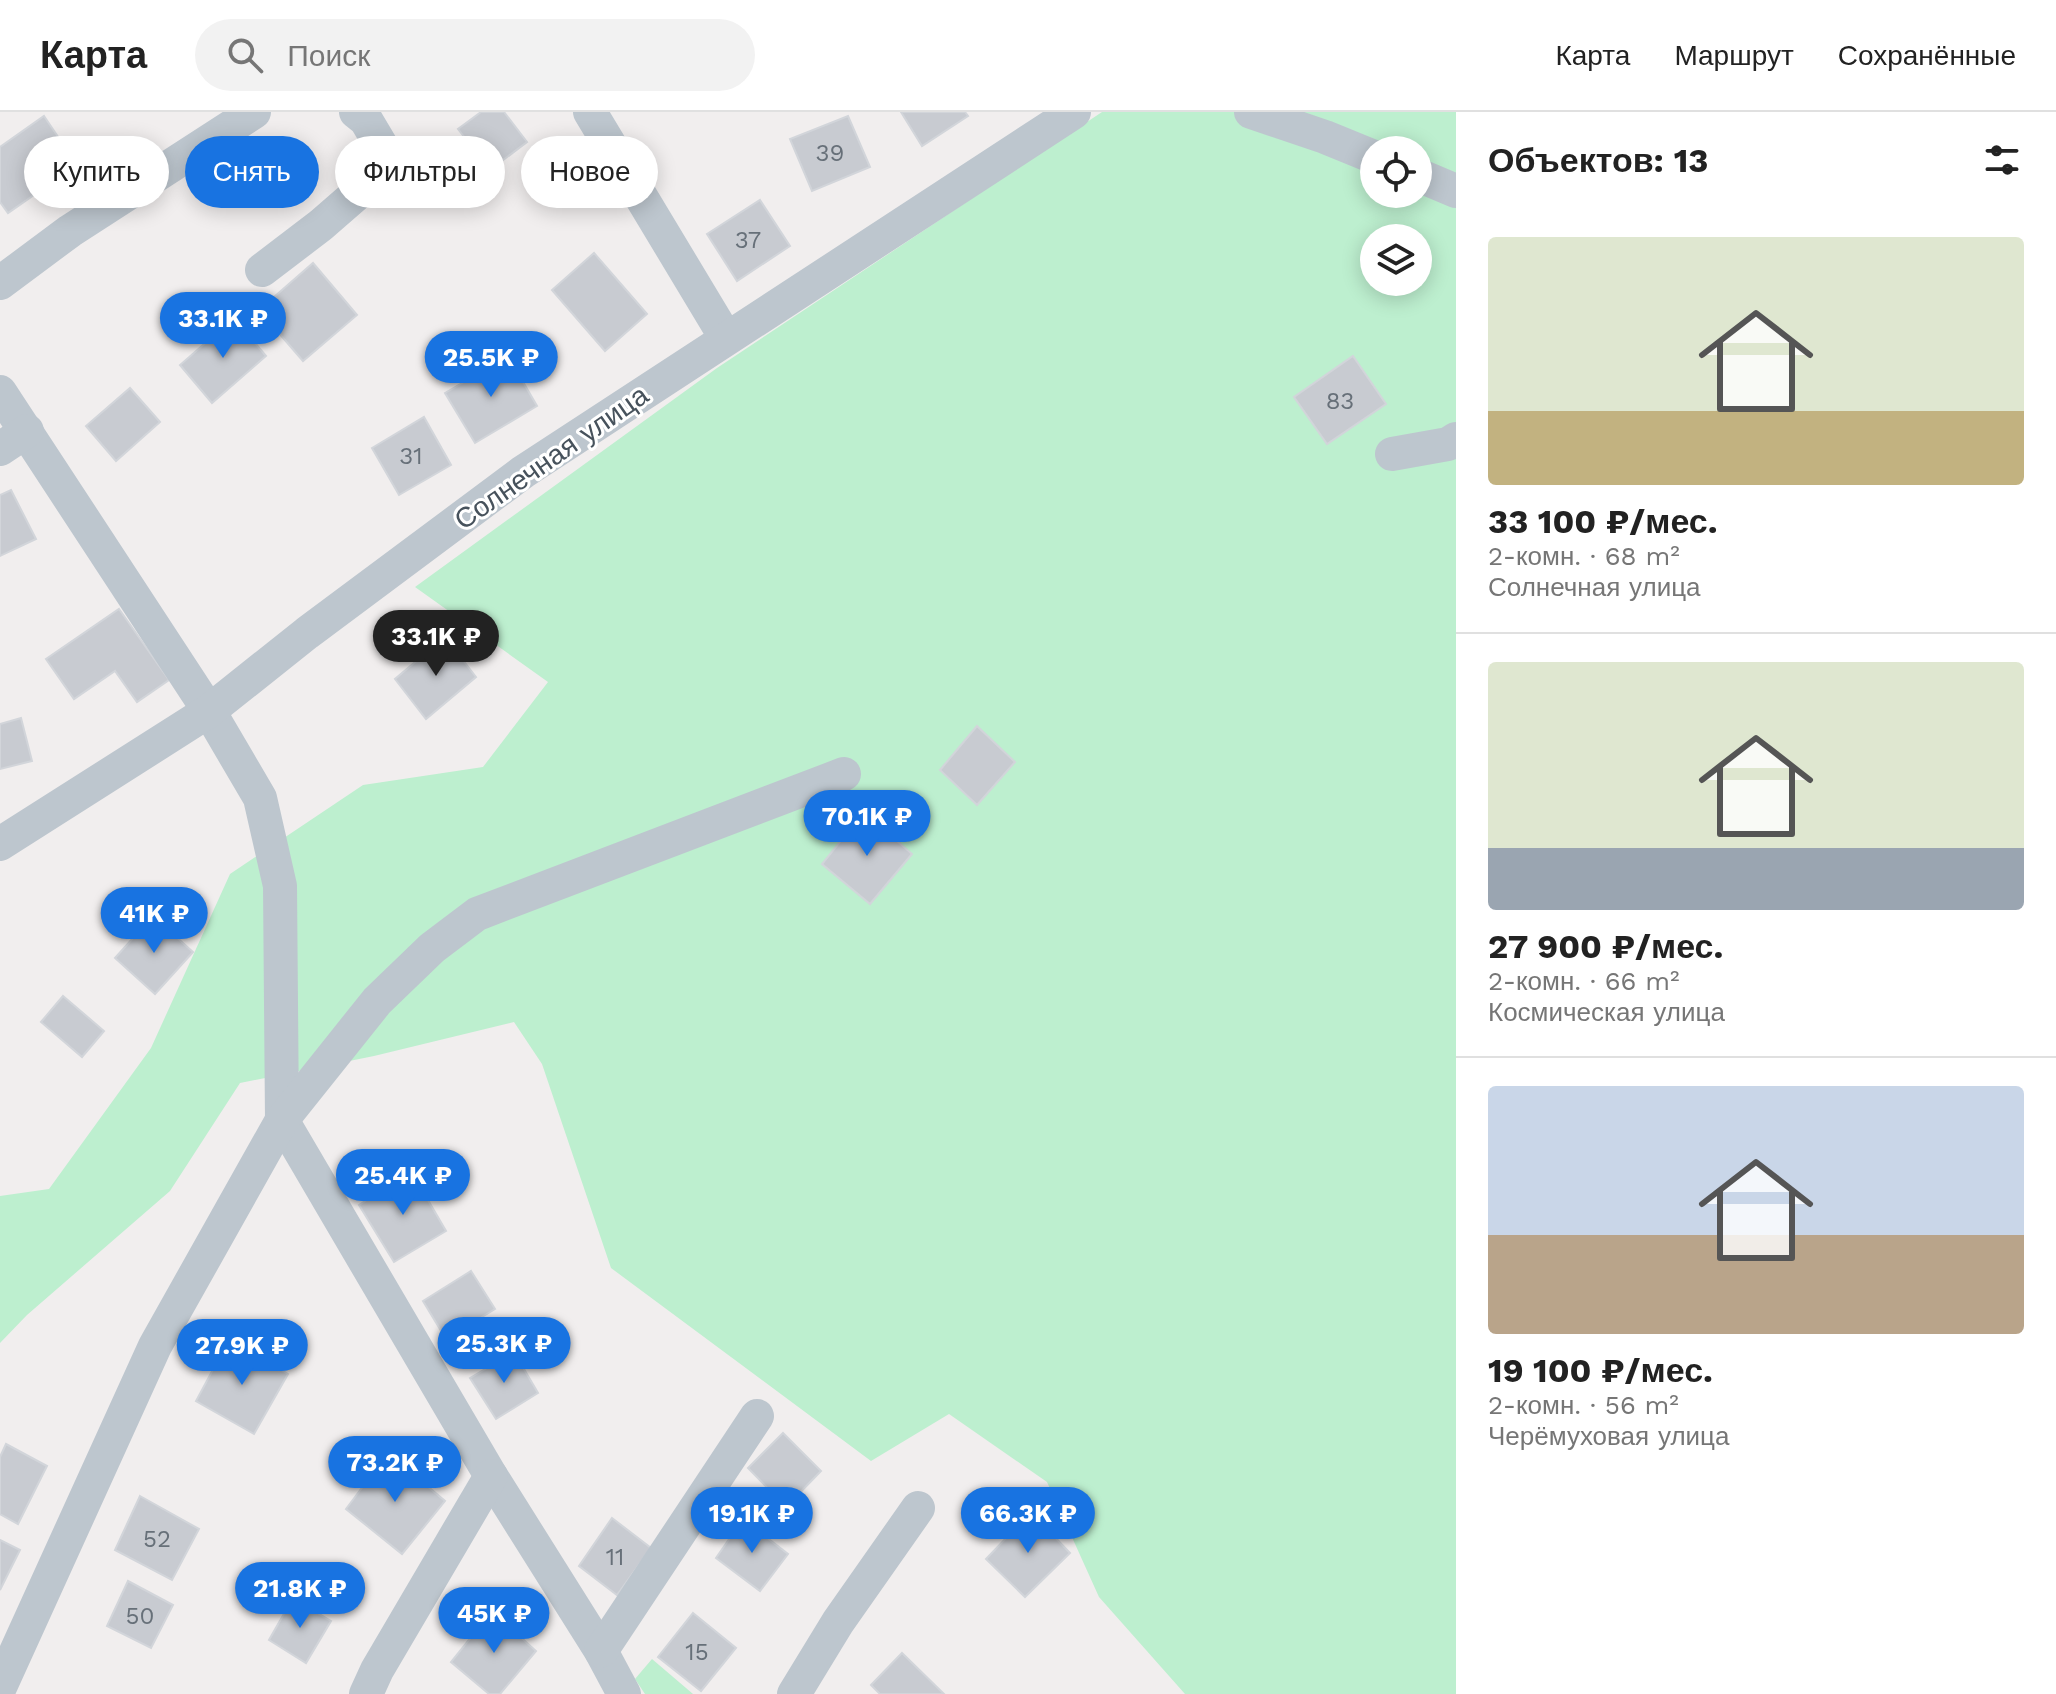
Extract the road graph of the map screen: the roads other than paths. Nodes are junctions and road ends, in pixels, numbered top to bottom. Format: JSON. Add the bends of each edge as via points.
{"nodes":[{"id":1,"x":254,"y":112,"type":"edge"},
{"id":2,"x":356,"y":112,"type":"edge"},
{"id":3,"x":590,"y":112,"type":"edge"},
{"id":4,"x":1074,"y":112,"type":"edge"},
{"id":5,"x":1251,"y":112,"type":"edge"},
{"id":6,"x":1360,"y":151,"type":"edge"},
{"id":7,"x":1432,"y":181,"type":"edge"},
{"id":8,"x":1456,"y":191,"type":"edge"},
{"id":9,"x":262,"y":270,"type":"dead end"},
{"id":10,"x":0,"y":283,"type":"edge"},
{"id":11,"x":726,"y":338,"type":"junction"},
{"id":12,"x":0,"y":392,"type":"edge"},
{"id":13,"x":1456,"y":439,"type":"edge"},
{"id":14,"x":13,"y":440,"type":"edge"},
{"id":15,"x":1392,"y":454,"type":"dead end"},
{"id":16,"x":209,"y":711,"type":"junction"},
{"id":17,"x":844,"y":774,"type":"dead end"},
{"id":18,"x":0,"y":844,"type":"edge"},
{"id":19,"x":282,"y":1120,"type":"junction"},
{"id":20,"x":757,"y":1416,"type":"dead end"},
{"id":21,"x":491,"y":1476,"type":"junction"},
{"id":22,"x":918,"y":1508,"type":"dead end"},
{"id":23,"x":601,"y":1651,"type":"junction"},
{"id":24,"x":0,"y":1687,"type":"edge"},
{"id":25,"x":366,"y":1694,"type":"edge"},
{"id":26,"x":624,"y":1694,"type":"edge"},
{"id":27,"x":794,"y":1694,"type":"edge"}],
"edges":[{"from":1,"to":10,"type":"street","via":[[70,231]]},
{"from":2,"to":9,"type":"street","via":[[382,147],[375,178]]},
{"from":3,"to":11,"type":"street"},
{"from":4,"to":11,"type":"street","name":"Солнечная улица"},
{"from":5,"to":6,"type":"street"},
{"from":7,"to":8,"type":"street"},
{"from":11,"to":16,"type":"street","name":"Солнечная улица","via":[[523,472]]},
{"from":12,"to":14,"type":"street"},
{"from":13,"to":15,"type":"street"},
{"from":14,"to":16,"type":"street"},
{"from":16,"to":18,"type":"street","name":"Солнечная улица"},
{"from":16,"to":19,"type":"street","via":[[260,798],[280,886]]},
{"from":17,"to":19,"type":"street","via":[[477,914],[377,1001]]},
{"from":19,"to":21,"type":"street"},
{"from":19,"to":24,"type":"street","via":[[155,1346]]},
{"from":20,"to":23,"type":"street"},
{"from":21,"to":23,"type":"street"},
{"from":21,"to":25,"type":"street"},
{"from":22,"to":27,"type":"street"},
{"from":23,"to":26,"type":"street"}]}
